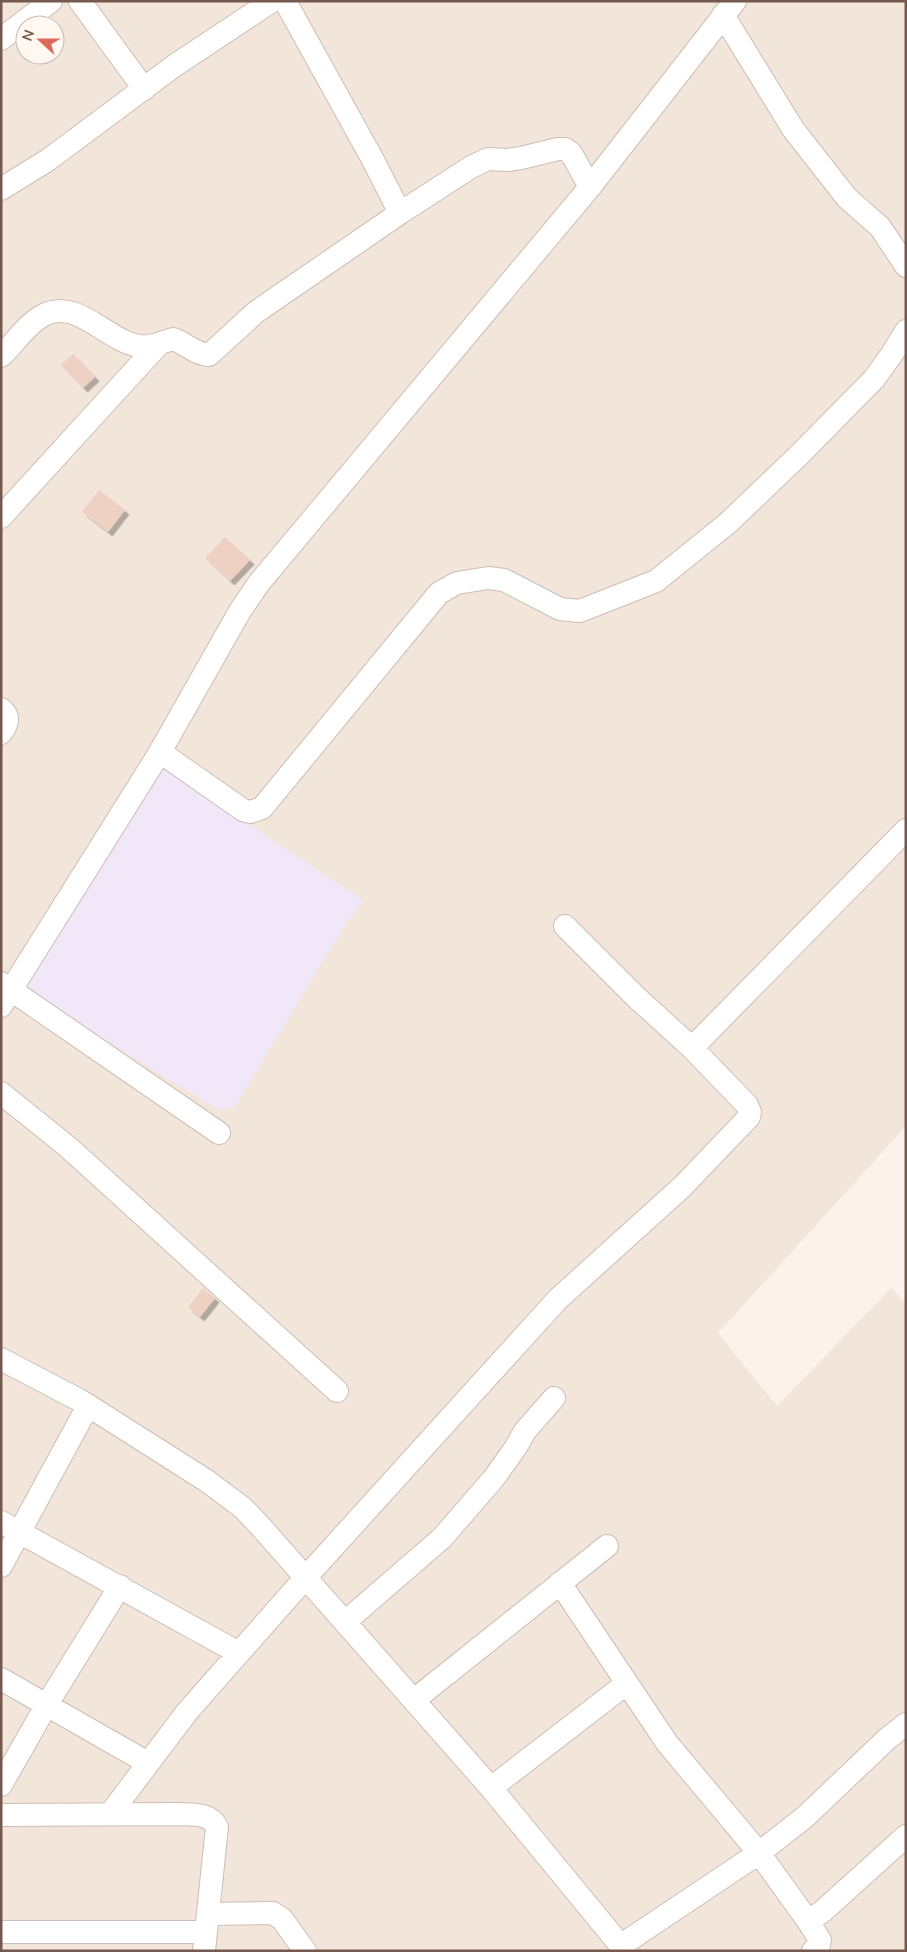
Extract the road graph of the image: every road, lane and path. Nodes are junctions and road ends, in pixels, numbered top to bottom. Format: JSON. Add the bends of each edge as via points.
{"nodes":[{"id":1,"x":51,"y":1,"type":"edge"},
{"id":2,"x":80,"y":1,"type":"edge"},
{"id":3,"x":272,"y":1,"type":"edge"},
{"id":4,"x":285,"y":1,"type":"edge"},
{"id":5,"x":729,"y":8,"type":"edge"},
{"id":6,"x":1,"y":39,"type":"edge"},
{"id":7,"x":144,"y":89,"type":"junction"},
{"id":8,"x":590,"y":187,"type":"junction"},
{"id":9,"x":1,"y":188,"type":"edge"},
{"id":10,"x":400,"y":213,"type":"junction"},
{"id":11,"x":906,"y":266,"type":"edge"},
{"id":12,"x":906,"y":332,"type":"edge"},
{"id":13,"x":158,"y":345,"type":"junction"},
{"id":14,"x":1,"y":356,"type":"edge"},
{"id":15,"x":1,"y":517,"type":"edge"},
{"id":16,"x":1,"y":709,"type":"edge"},
{"id":17,"x":1,"y":733,"type":"edge"},
{"id":18,"x":160,"y":752,"type":"junction"},
{"id":19,"x":906,"y":830,"type":"edge"},
{"id":20,"x":565,"y":926,"type":"dead end"},
{"id":21,"x":5,"y":993,"type":"edge"},
{"id":22,"x":692,"y":1048,"type":"junction"},
{"id":23,"x":1,"y":1093,"type":"edge"},
{"id":24,"x":219,"y":1133,"type":"dead end"},
{"id":25,"x":1,"y":1359,"type":"edge"},
{"id":26,"x":337,"y":1391,"type":"dead end"},
{"id":27,"x":554,"y":1398,"type":"dead end"},
{"id":28,"x":88,"y":1406,"type":"junction"},
{"id":29,"x":11,"y":1527,"type":"edge"},
{"id":30,"x":608,"y":1546,"type":"dead end"},
{"id":31,"x":1,"y":1566,"type":"edge"},
{"id":32,"x":306,"y":1577,"type":"junction"},
{"id":33,"x":560,"y":1583,"type":"junction"},
{"id":34,"x":120,"y":1586,"type":"junction"},
{"id":35,"x":345,"y":1622,"type":"junction"},
{"id":36,"x":239,"y":1653,"type":"junction"},
{"id":37,"x":1,"y":1679,"type":"edge"},
{"id":38,"x":626,"y":1684,"type":"junction"},
{"id":39,"x":414,"y":1700,"type":"junction"},
{"id":40,"x":46,"y":1706,"type":"junction"},
{"id":41,"x":906,"y":1724,"type":"edge"},
{"id":42,"x":148,"y":1763,"type":"junction"},
{"id":43,"x":1,"y":1785,"type":"edge"},
{"id":44,"x":491,"y":1788,"type":"junction"},
{"id":45,"x":110,"y":1814,"type":"junction"},
{"id":46,"x":1,"y":1815,"type":"edge"},
{"id":47,"x":906,"y":1836,"type":"edge"},
{"id":48,"x":759,"y":1853,"type":"junction"},
{"id":49,"x":808,"y":1921,"type":"junction"},
{"id":50,"x":1,"y":1932,"type":"edge"},
{"id":51,"x":206,"y":1933,"type":"edge"},
{"id":52,"x":622,"y":1948,"type":"edge"},
{"id":53,"x":305,"y":1951,"type":"edge"},
{"id":54,"x":813,"y":1951,"type":"edge"}],
"edges":[{"from":1,"to":6,"type":"street"},
{"from":2,"to":7,"type":"street"},
{"from":3,"to":7,"type":"street","via":[[196,50]]},
{"from":4,"to":10,"type":"street"},
{"from":5,"to":8,"type":"street"},
{"from":5,"to":11,"type":"street","via":[[793,129],[847,198],[880,227]]},
{"from":7,"to":9,"type":"street","via":[[48,160]]},
{"from":8,"to":10,"type":"street","via":[[571,153],[558,149],[521,158],[488,160],[471,167]]},
{"from":8,"to":18,"type":"street","via":[[258,583]]},
{"from":10,"to":13,"type":"street","via":[[256,312],[209,355],[173,339]]},
{"from":12,"to":18,"type":"street","via":[[874,379],[812,442],[728,523],[656,581],[580,611],[560,609],[504,580],[488,578],[457,583],[439,593],[262,808],[243,810]]},
{"from":13,"to":14,"type":"street","via":[[133,344],[73,313],[49,313],[35,321]]},
{"from":13,"to":15,"type":"street"},
{"from":16,"to":17,"type":"street","via":[[8,719]]},
{"from":18,"to":21,"type":"street"},
{"from":19,"to":22,"type":"street"},
{"from":20,"to":22,"type":"street","via":[[630,992]]},
{"from":21,"to":24,"type":"street"},
{"from":22,"to":32,"type":"street","via":[[747,1105],[749,1117],[682,1187],[558,1299]]},
{"from":23,"to":26,"type":"street","via":[[68,1147]]},
{"from":25,"to":28,"type":"street"},
{"from":27,"to":35,"type":"street","via":[[525,1431],[494,1478],[448,1532]]},
{"from":28,"to":29,"type":"street"},
{"from":28,"to":32,"type":"street","via":[[243,1508]]},
{"from":29,"to":31,"type":"street"},
{"from":29,"to":34,"type":"street"},
{"from":30,"to":33,"type":"street"},
{"from":32,"to":35,"type":"street"},
{"from":32,"to":36,"type":"street"},
{"from":33,"to":38,"type":"street"},
{"from":33,"to":39,"type":"street"},
{"from":34,"to":36,"type":"street"},
{"from":34,"to":40,"type":"street"},
{"from":35,"to":39,"type":"street"},
{"from":36,"to":42,"type":"street"},
{"from":37,"to":40,"type":"street"},
{"from":38,"to":44,"type":"street"},
{"from":38,"to":48,"type":"street","via":[[667,1743]]},
{"from":39,"to":44,"type":"street"},
{"from":40,"to":42,"type":"street"},
{"from":40,"to":43,"type":"street"},
{"from":41,"to":48,"type":"street","via":[[887,1738],[805,1817]]},
{"from":42,"to":45,"type":"street"},
{"from":44,"to":52,"type":"street"},
{"from":45,"to":46,"type":"street"},
{"from":45,"to":51,"type":"street","via":[[176,1814],[213,1819],[218,1827]]},
{"from":47,"to":49,"type":"street"},
{"from":48,"to":49,"type":"street"},
{"from":48,"to":52,"type":"street"},
{"from":49,"to":54,"type":"street","via":[[820,1940]]},
{"from":50,"to":51,"type":"street"},
{"from":51,"to":53,"type":"street","via":[[272,1913],[282,1920]]}]}
